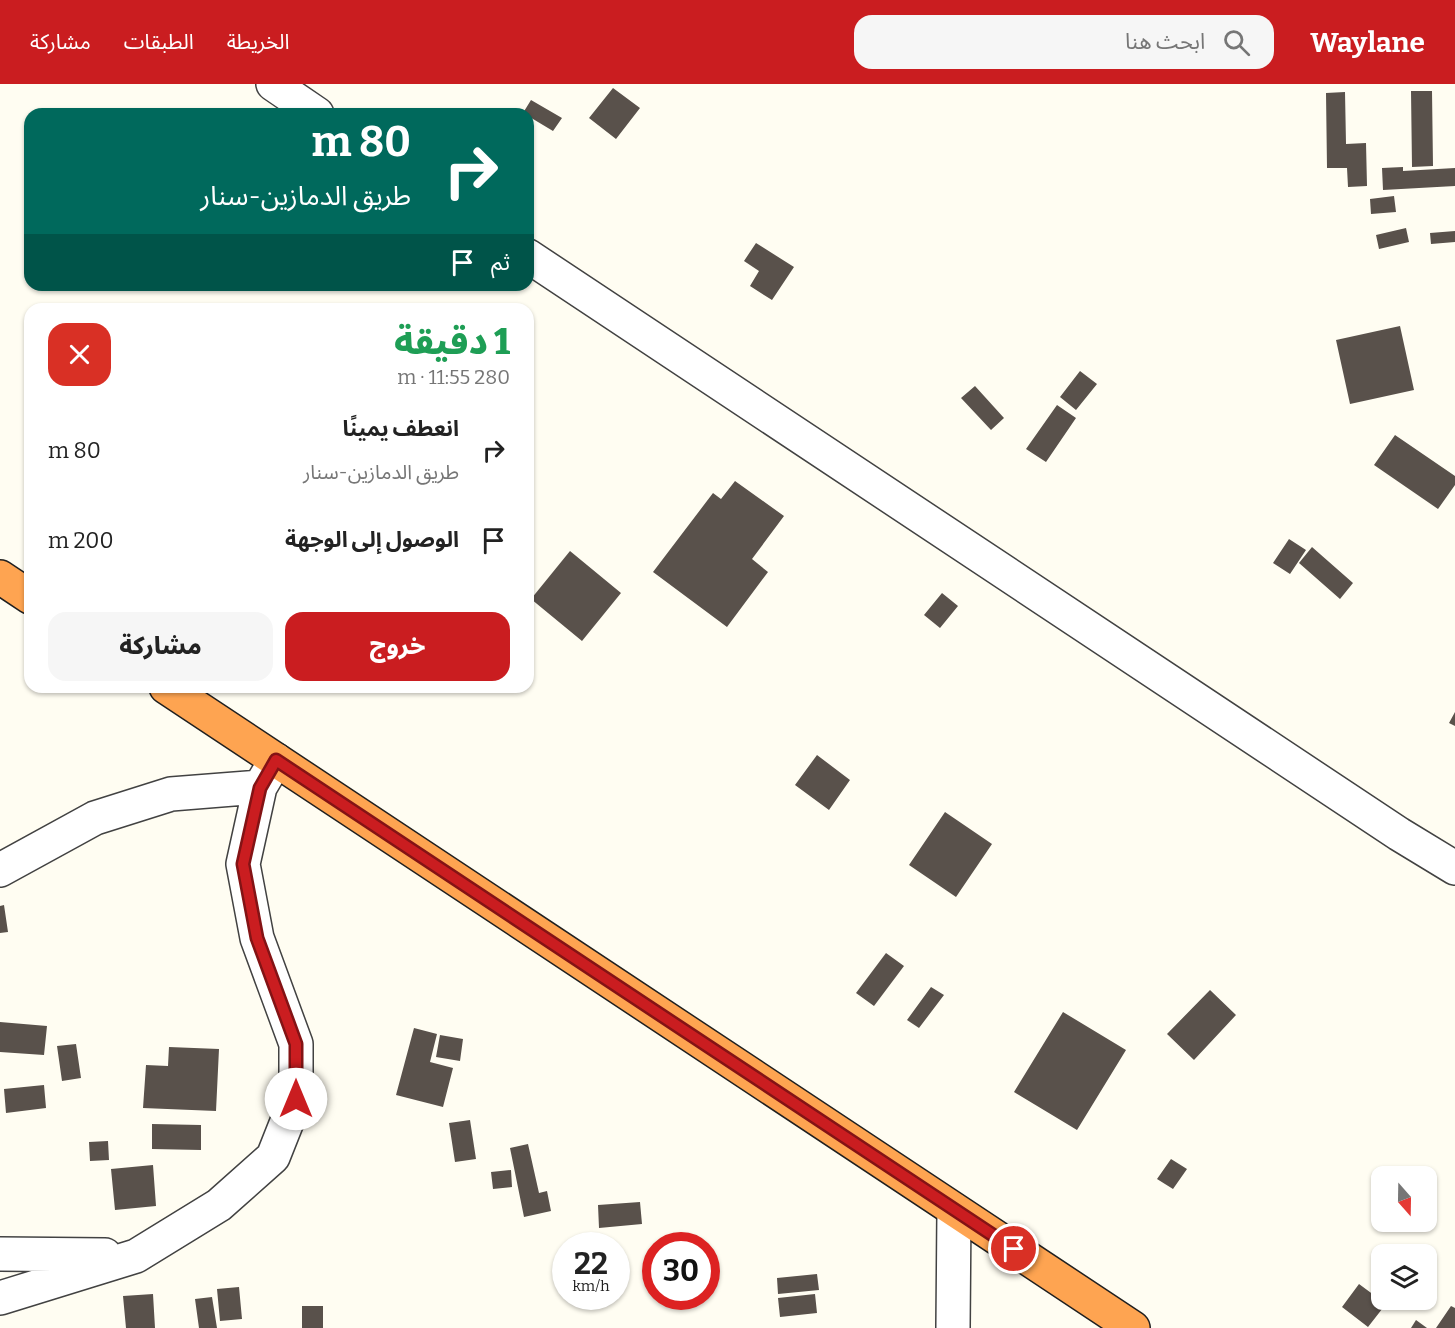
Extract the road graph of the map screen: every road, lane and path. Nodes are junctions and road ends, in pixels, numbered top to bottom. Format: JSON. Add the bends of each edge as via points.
{"nodes":[{"id":1,"x":273,"y":84,"type":"edge"},
{"id":2,"x":308,"y":108,"type":"edge"},
{"id":3,"x":534,"y":260,"type":"edge"},
{"id":4,"x":0,"y":577,"type":"edge"},
{"id":5,"x":24,"y":593,"type":"edge"},
{"id":6,"x":175,"y":693,"type":"edge"},
{"id":7,"x":276,"y":760,"type":"junction"},
{"id":8,"x":260,"y":788,"type":"junction"},
{"id":9,"x":1455,"y":868,"type":"edge"},
{"id":10,"x":0,"y":870,"type":"edge"},
{"id":11,"x":954,"y":1210,"type":"junction"},
{"id":12,"x":0,"y":1254,"type":"edge"},
{"id":13,"x":136,"y":1256,"type":"junction"},
{"id":14,"x":0,"y":1298,"type":"edge"},
{"id":15,"x":953,"y":1328,"type":"edge"},
{"id":16,"x":1133,"y":1328,"type":"edge"}],
"edges":[{"from":1,"to":2,"type":"street"},
{"from":3,"to":9,"type":"street"},
{"from":4,"to":5,"type":"highway"},
{"from":6,"to":7,"type":"highway"},
{"from":7,"to":8,"type":"street"},
{"from":7,"to":11,"type":"highway"},
{"from":8,"to":10,"type":"street","via":[[171,794],[95,818]]},
{"from":8,"to":13,"type":"street","via":[[243,864],[257,938],[296,1044],[296,1099],[273,1157],[219,1205]]},
{"from":11,"to":15,"type":"street"},
{"from":11,"to":16,"type":"highway"},
{"from":12,"to":13,"type":"street"},
{"from":13,"to":14,"type":"street"}]}
